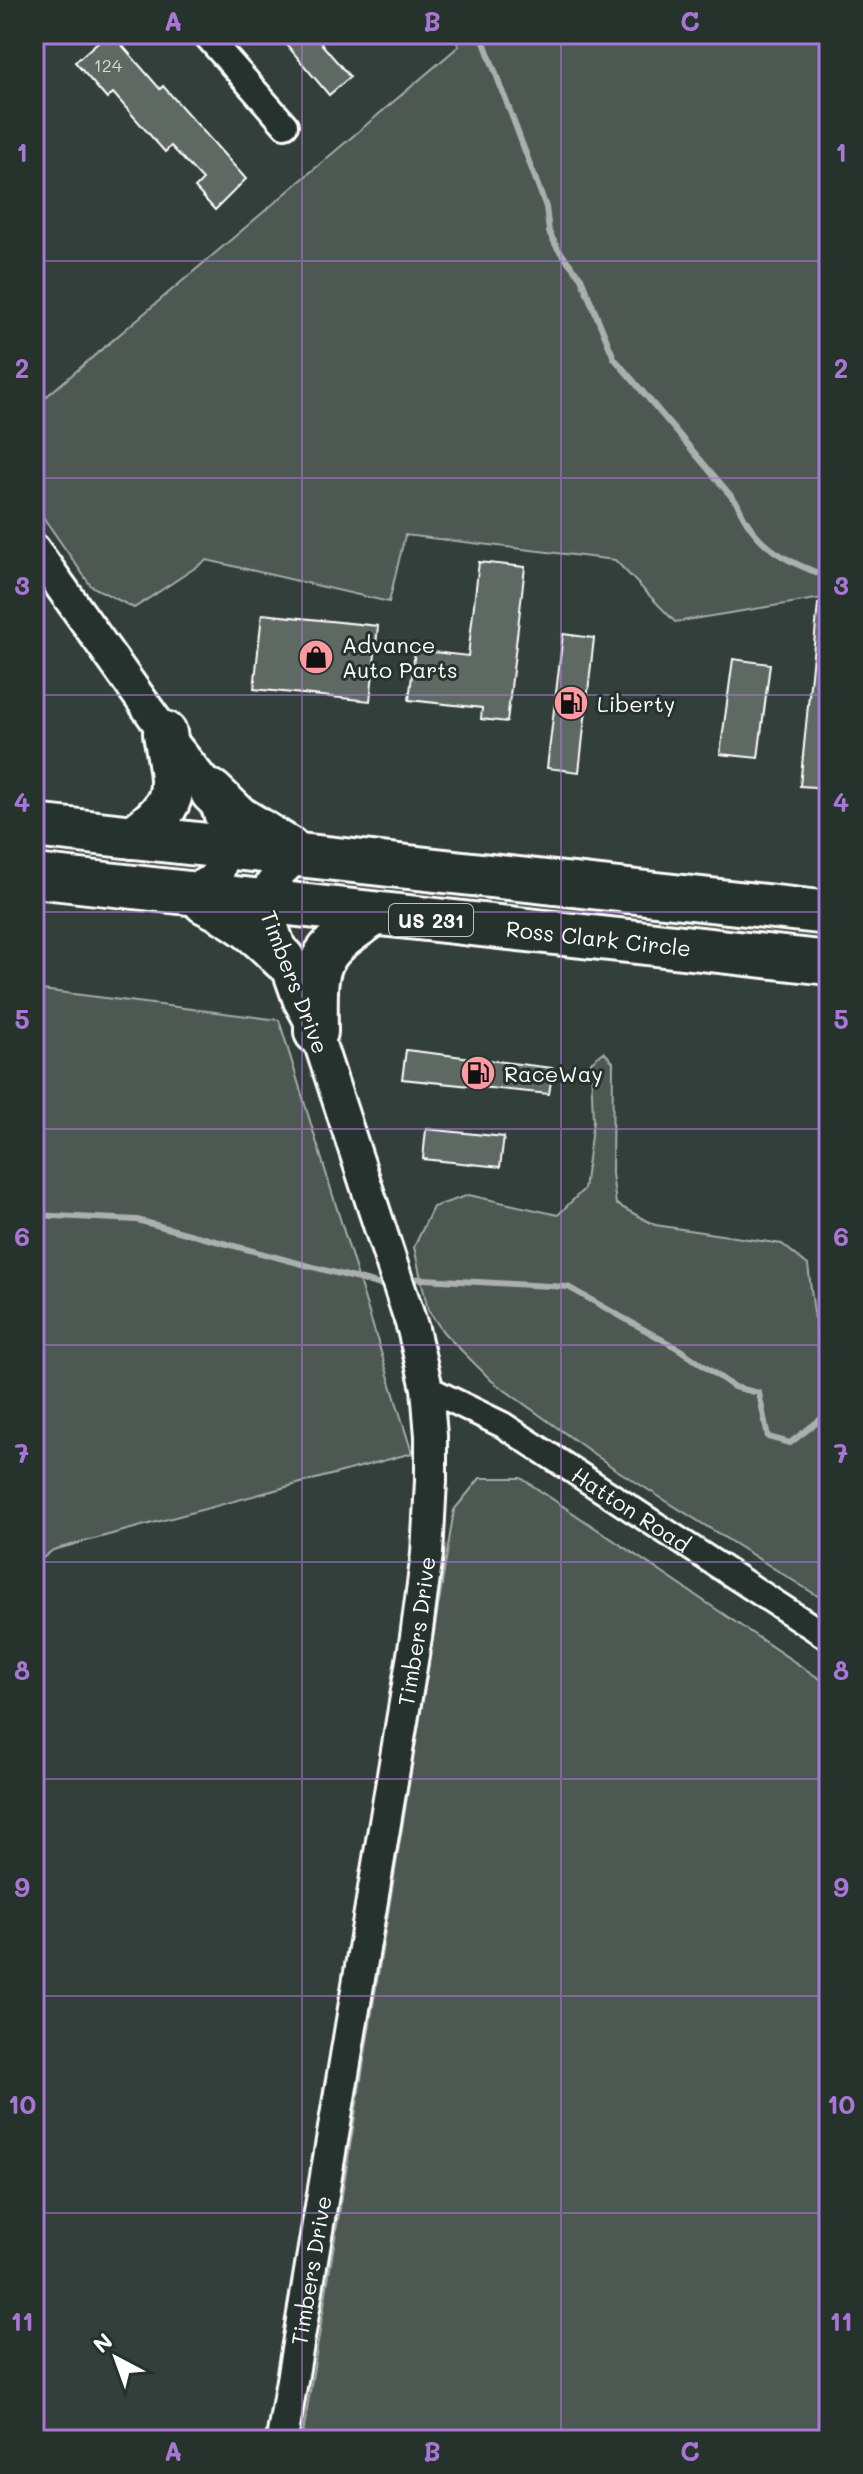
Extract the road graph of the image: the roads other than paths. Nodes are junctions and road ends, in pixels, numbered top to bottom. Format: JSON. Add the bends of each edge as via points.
{"nodes":[{"id":1,"x":205,"y":34,"type":"edge"},
{"id":2,"x":285,"y":125,"type":"dead end"},
{"id":3,"x":34,"y":549,"type":"edge"},
{"id":4,"x":165,"y":733,"type":"junction"},
{"id":5,"x":212,"y":792,"type":"junction"},
{"id":6,"x":34,"y":826,"type":"edge"},
{"id":7,"x":133,"y":837,"type":"junction"},
{"id":8,"x":226,"y":847,"type":"junction"},
{"id":9,"x":299,"y":855,"type":"junction"},
{"id":10,"x":34,"y":876,"type":"edge"},
{"id":11,"x":186,"y":893,"type":"junction"},
{"id":12,"x":264,"y":902,"type":"junction"},
{"id":13,"x":829,"y":913,"type":"edge"},
{"id":14,"x":375,"y":914,"type":"junction"},
{"id":15,"x":283,"y":959,"type":"junction"},
{"id":16,"x":829,"y":963,"type":"edge"},
{"id":17,"x":316,"y":1032,"type":"junction"},
{"id":18,"x":427,"y":1388,"type":"junction"},
{"id":19,"x":829,"y":1638,"type":"edge"},
{"id":20,"x":282,"y":2440,"type":"edge"}],
"edges":[{"from":1,"to":2,"type":"street"},
{"from":3,"to":4,"type":"street"},
{"from":4,"to":5,"type":"street"},
{"from":4,"to":7,"type":"highway","via":[[174,785],[156,821]]},
{"from":5,"to":8,"type":"street"},
{"from":5,"to":9,"type":"highway","via":[[238,817]]},
{"from":6,"to":7,"type":"highway","number":"US 231"},
{"from":7,"to":8,"type":"highway","number":"US 231"},
{"from":8,"to":9,"type":"highway","number":"US 231"},
{"from":8,"to":11,"type":"street","via":[[219,871]]},
{"from":9,"to":12,"type":"street","name":"Timbers Drive","via":[[266,889]]},
{"from":9,"to":13,"type":"highway","number":"US 231"},
{"from":10,"to":11,"type":"highway","name":"Ross Clark Circle","number":"US 231"},
{"from":11,"to":12,"type":"highway","name":"Ross Clark Circle","number":"US 231"},
{"from":11,"to":15,"type":"highway","via":[[237,917]]},
{"from":12,"to":14,"type":"highway","name":"Ross Clark Circle","number":"US 231"},
{"from":12,"to":15,"type":"street","name":"Timbers Drive"},
{"from":14,"to":16,"type":"highway","name":"Ross Clark Circle","number":"US 231"},
{"from":14,"to":17,"type":"highway","via":[[329,947],[320,964]]},
{"from":15,"to":17,"type":"street","name":"Timbers Drive"},
{"from":17,"to":18,"type":"street","name":"Timbers Drive","via":[[413,1329]]},
{"from":18,"to":19,"type":"street","name":"Hatton Road","via":[[503,1425]]},
{"from":18,"to":20,"type":"street","name":"Timbers Drive","via":[[431,1481],[416,1637]]}]}
